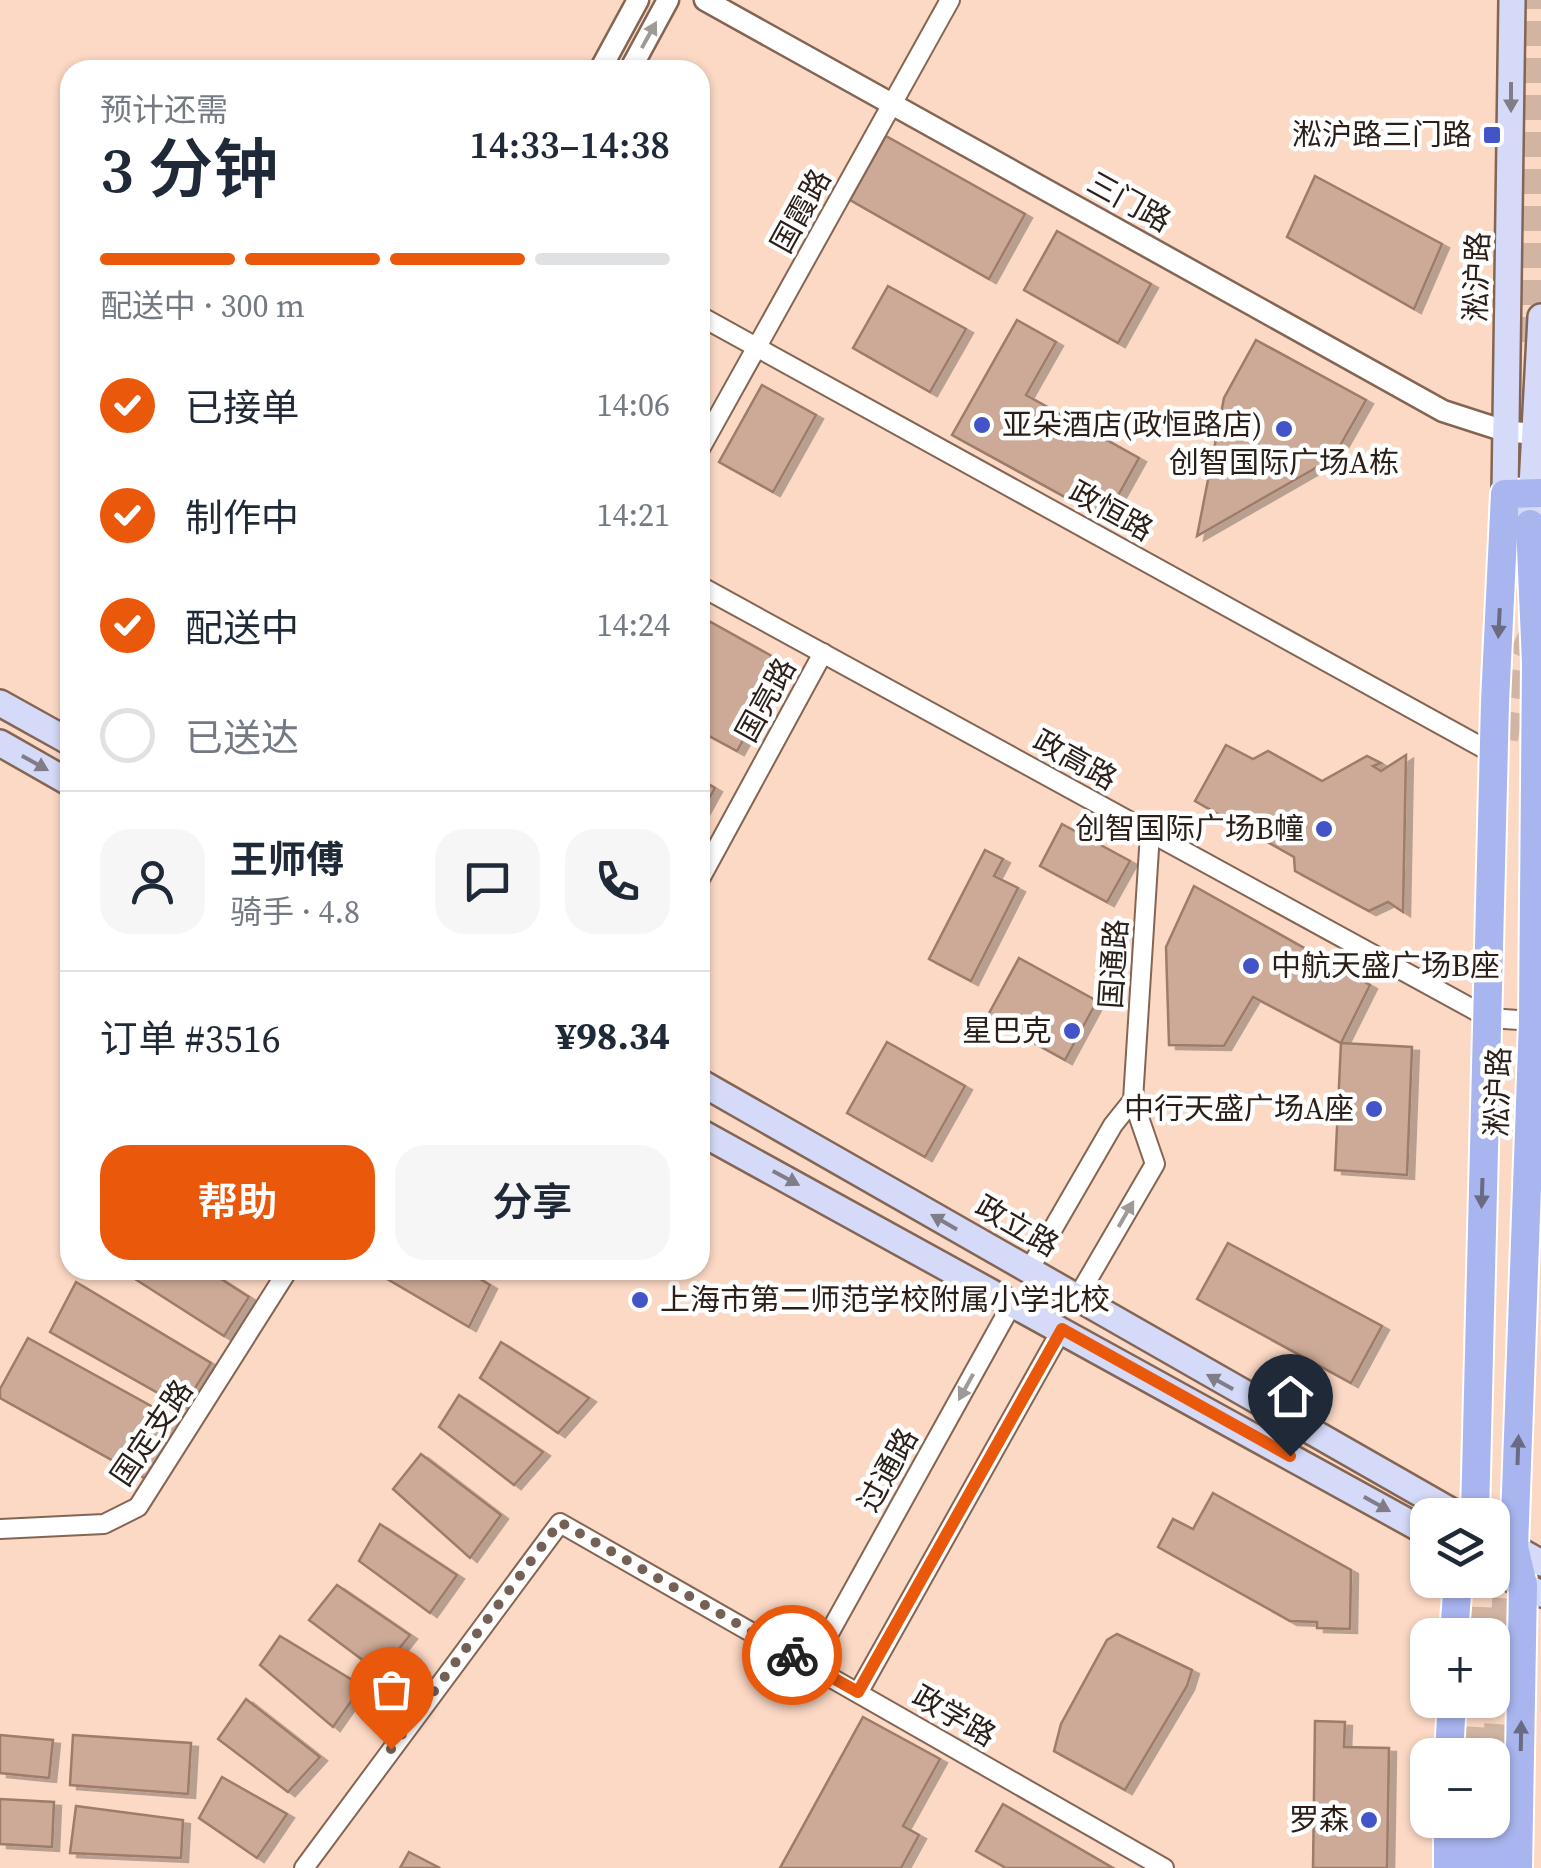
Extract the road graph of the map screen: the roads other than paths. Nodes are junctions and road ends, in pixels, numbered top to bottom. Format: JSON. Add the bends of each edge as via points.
{"nodes":[{"id":1,"x":638,"y":0,"type":"edge"},
{"id":2,"x":668,"y":0,"type":"edge"},
{"id":3,"x":705,"y":0,"type":"edge"},
{"id":4,"x":950,"y":0,"type":"edge"},
{"id":5,"x":1512,"y":0,"type":"edge"},
{"id":6,"x":605,"y":60,"type":"edge"},
{"id":7,"x":635,"y":60,"type":"edge"},
{"id":8,"x":892,"y":105,"type":"junction"},
{"id":9,"x":1541,"y":317,"type":"edge"},
{"id":10,"x":710,"y":321,"type":"edge"},
{"id":11,"x":757,"y":347,"type":"junction"},
{"id":12,"x":1506,"y":431,"type":"junction"},
{"id":13,"x":710,"y":432,"type":"edge"},
{"id":14,"x":1533,"y":434,"type":"junction"},
{"id":15,"x":1525,"y":493,"type":"edge"},
{"id":16,"x":1525,"y":524,"type":"edge"},
{"id":17,"x":710,"y":592,"type":"edge"},
{"id":18,"x":1538,"y":651,"type":"edge"},
{"id":19,"x":823,"y":654,"type":"junction"},
{"id":20,"x":0,"y":703,"type":"edge"},
{"id":21,"x":60,"y":736,"type":"edge"},
{"id":22,"x":0,"y":744,"type":"edge"},
{"id":23,"x":1494,"y":754,"type":"junction"},
{"id":24,"x":60,"y":777,"type":"edge"},
{"id":25,"x":1150,"y":832,"type":"junction"},
{"id":26,"x":710,"y":861,"type":"edge"},
{"id":27,"x":1489,"y":1018,"type":"junction"},
{"id":28,"x":1533,"y":1021,"type":"junction"},
{"id":29,"x":710,"y":1088,"type":"edge"},
{"id":30,"x":1132,"y":1100,"type":"junction"},
{"id":31,"x":710,"y":1137,"type":"edge"},
{"id":32,"x":1029,"y":1270,"type":"junction"},
{"id":33,"x":282,"y":1280,"type":"edge"},
{"id":34,"x":1077,"y":1298,"type":"junction"},
{"id":35,"x":1013,"y":1302,"type":"junction"},
{"id":36,"x":1062,"y":1329,"type":"junction"},
{"id":37,"x":1428,"y":1498,"type":"edge"},
{"id":38,"x":1475,"y":1498,"type":"edge"},
{"id":39,"x":1505,"y":1498,"type":"edge"},
{"id":40,"x":1410,"y":1523,"type":"edge"},
{"id":41,"x":0,"y":1529,"type":"edge"},
{"id":42,"x":1510,"y":1550,"type":"edge"},
{"id":43,"x":1510,"y":1574,"type":"edge"},
{"id":44,"x":1535,"y":1581,"type":"edge"},
{"id":45,"x":811,"y":1666,"type":"junction"},
{"id":46,"x":858,"y":1692,"type":"junction"},
{"id":47,"x":1448,"y":1838,"type":"edge"},
{"id":48,"x":1472,"y":1838,"type":"edge"},
{"id":49,"x":1493,"y":1838,"type":"edge"},
{"id":50,"x":304,"y":1868,"type":"edge"},
{"id":51,"x":1164,"y":1868,"type":"edge"},
{"id":52,"x":1448,"y":1868,"type":"edge"},
{"id":53,"x":1472,"y":1868,"type":"edge"},
{"id":54,"x":1492,"y":1868,"type":"edge"},
{"id":55,"x":1518,"y":1868,"type":"edge"}],
"edges":[{"from":1,"to":6,"type":"street"},
{"from":7,"to":2,"type":"street","one_way":true},
{"from":3,"to":8,"type":"street","name":"三门路"},
{"from":4,"to":8,"type":"street","name":"国霞路"},
{"from":5,"to":12,"type":"main road","name":"淞沪路","one_way":true},
{"from":8,"to":11,"type":"street","name":"国霞路"},
{"from":8,"to":12,"type":"street","name":"三门路","via":[[1443,411]]},
{"from":9,"to":14,"type":"main road","name":"淞沪路"},
{"from":10,"to":11,"type":"street","name":"政恒路"},
{"from":11,"to":13,"type":"street","name":"国霞路"},
{"from":11,"to":23,"type":"street","name":"政恒路"},
{"from":12,"to":14,"type":"street","name":"三门路"},
{"from":12,"to":15,"type":"main road","name":"淞沪路"},
{"from":14,"to":15,"type":"main road","name":"淞沪路"},
{"from":15,"to":16,"type":"main road","name":"淞沪路"},
{"from":16,"to":18,"type":"main road","name":"淞沪路"},
{"from":16,"to":23,"type":"main road","name":"淞沪路","one_way":true},
{"from":17,"to":19,"type":"street","name":"政高路"},
{"from":18,"to":28,"type":"main road","name":"淞沪路"},
{"from":19,"to":25,"type":"street","name":"政高路"},
{"from":19,"to":26,"type":"street","name":"国亮路"},
{"from":20,"to":21,"type":"main road"},
{"from":22,"to":24,"type":"main road","one_way":true},
{"from":23,"to":27,"type":"main road","name":"淞沪路"},
{"from":25,"to":27,"type":"street","name":"政高路"},
{"from":25,"to":30,"type":"street","name":"国通路"},
{"from":27,"to":28,"type":"street","name":"政高路"},
{"from":27,"to":38,"type":"main road","name":"淞沪路","one_way":true},
{"from":39,"to":28,"type":"main road","name":"淞沪路","one_way":true},
{"from":32,"to":29,"type":"main road","name":"政立路","one_way":true},
{"from":30,"to":32,"type":"street"},
{"from":34,"to":30,"type":"street","name":"国通路","one_way":true,"via":[[1155,1164]]},
{"from":31,"to":35,"type":"main road","one_way":true},
{"from":32,"to":34,"type":"main road","name":"政立路"},
{"from":33,"to":41,"type":"street","name":"国定支路","via":[[138,1507],[104,1524]]},
{"from":37,"to":34,"type":"main road","name":"政立路","one_way":true},
{"from":35,"to":36,"type":"main road"},
{"from":35,"to":45,"type":"street","name":"过通路","one_way":true},
{"from":36,"to":40,"type":"main road","one_way":true},
{"from":36,"to":46,"type":"street"},
{"from":42,"to":44,"type":"main road","name":"淞沪路"},
{"from":43,"to":44,"type":"main road"},
{"from":55,"to":44,"type":"main road","name":"淞沪路","one_way":true},
{"from":45,"to":46,"type":"street","name":"政学路"},
{"from":45,"to":50,"type":"street","name":"政学路","via":[[560,1522]]},
{"from":46,"to":51,"type":"street","name":"政学路"},
{"from":47,"to":52,"type":"main road"},
{"from":48,"to":53,"type":"main road"},
{"from":49,"to":54,"type":"main road"}]}
